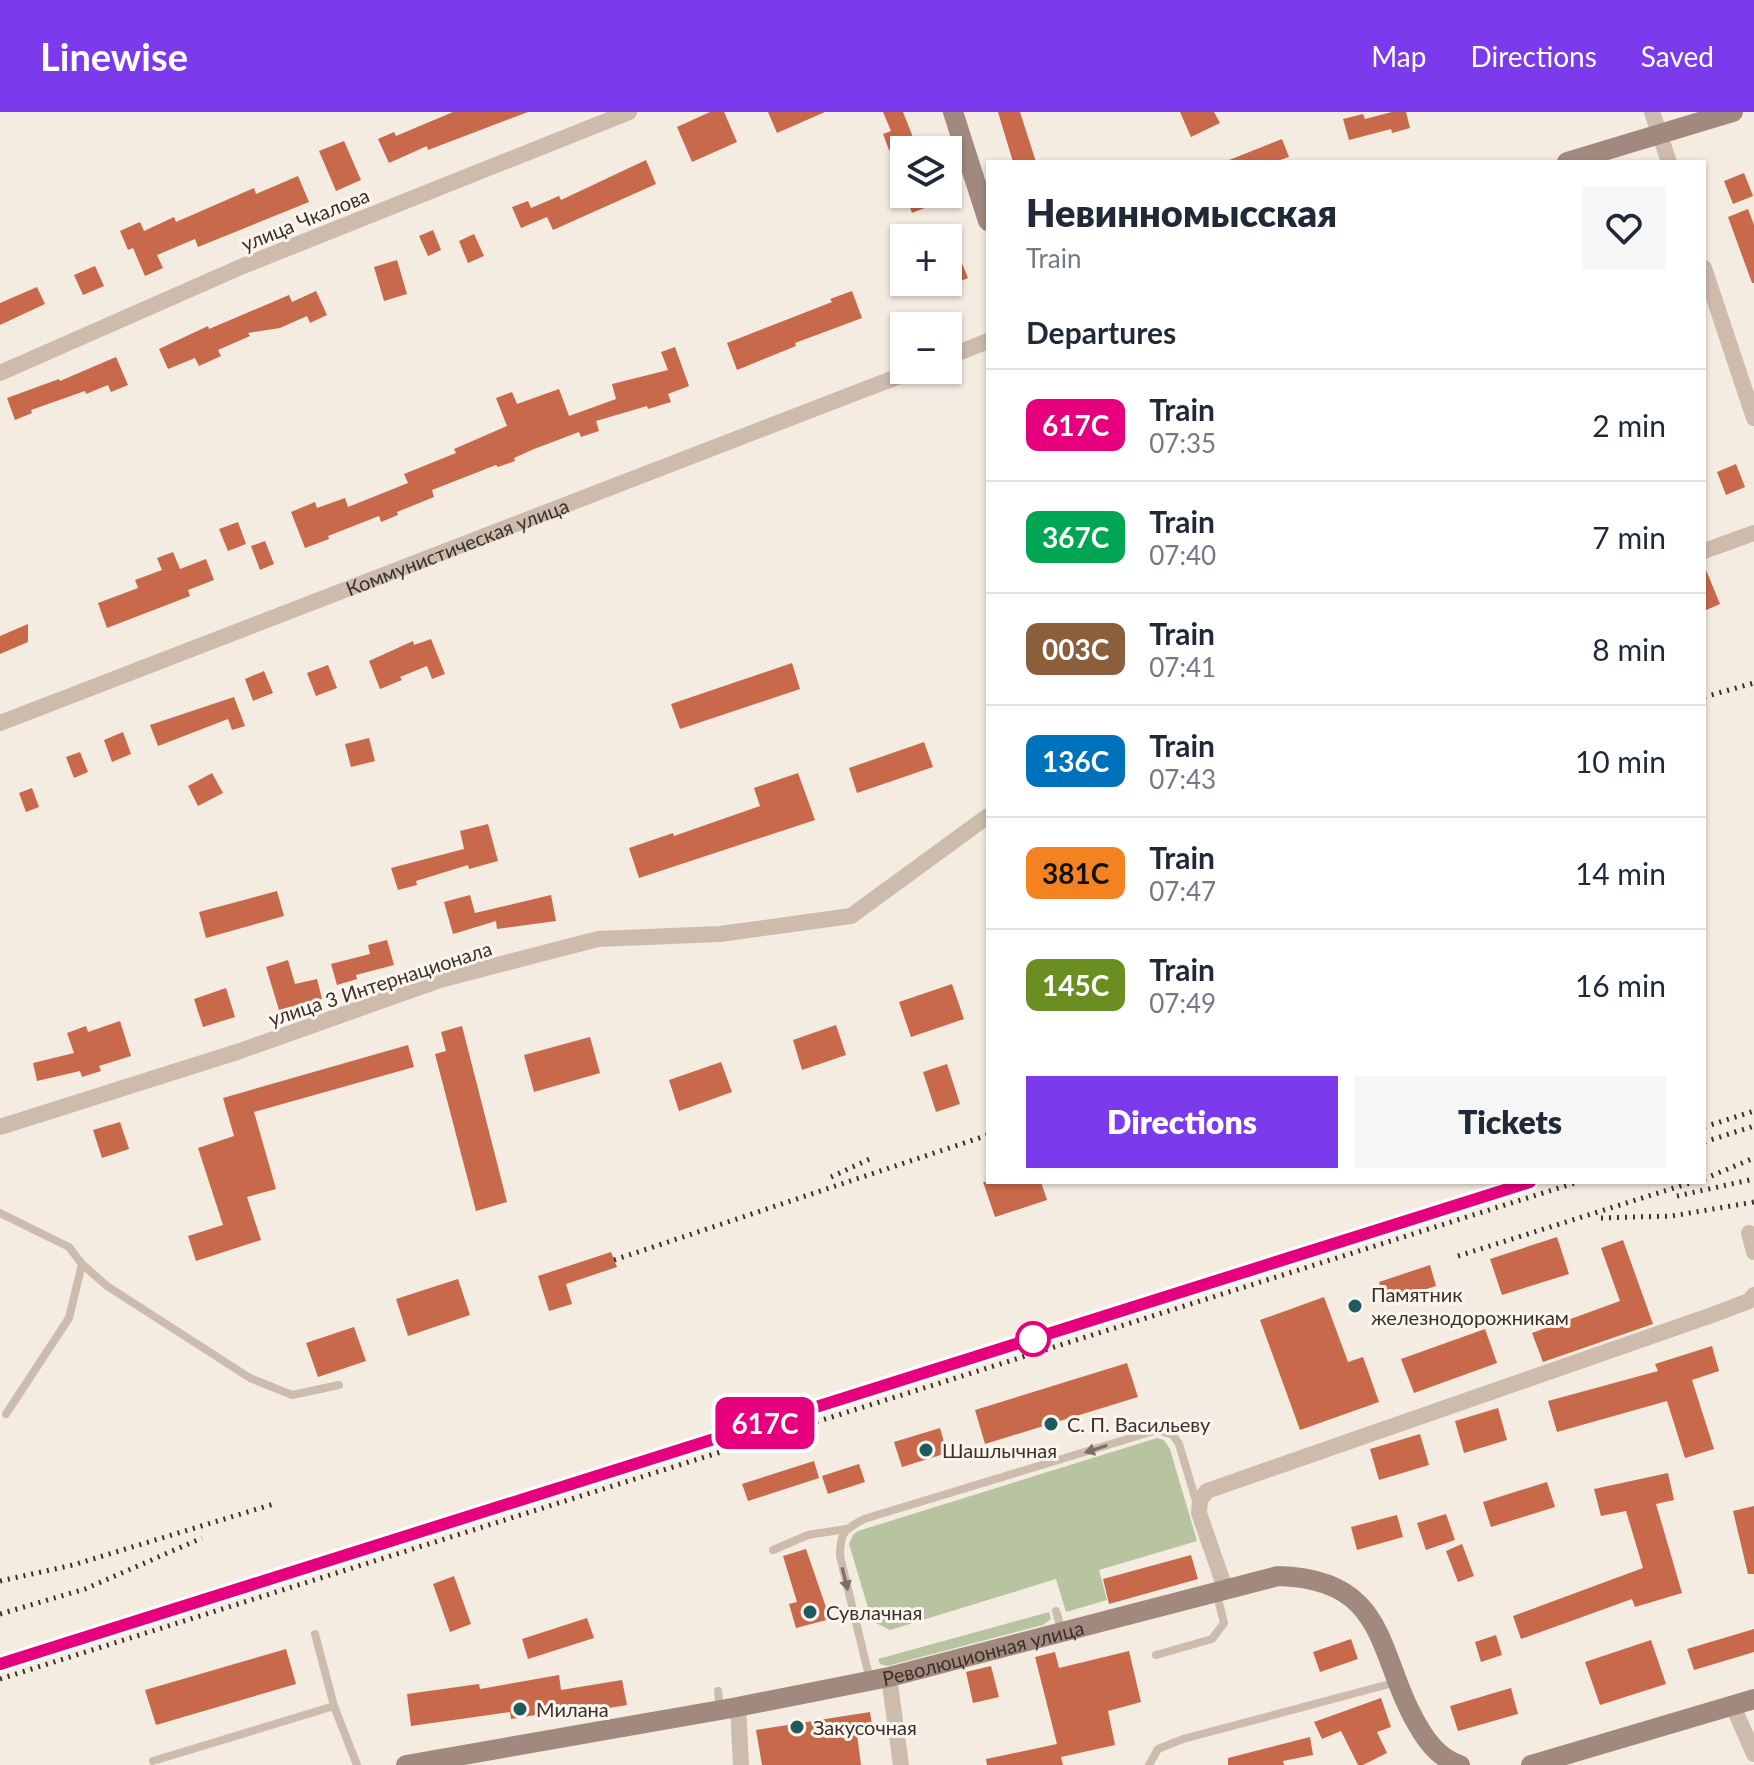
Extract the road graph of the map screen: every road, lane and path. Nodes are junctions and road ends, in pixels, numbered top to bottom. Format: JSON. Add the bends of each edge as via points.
{"nodes":[{"id":1,"x":629,"y":112,"type":"edge"},
{"id":2,"x":953,"y":112,"type":"edge"},
{"id":3,"x":1652,"y":112,"type":"edge"},
{"id":4,"x":1733,"y":112,"type":"edge"},
{"id":5,"x":1659,"y":134,"type":"junction"},
{"id":6,"x":1574,"y":160,"type":"edge"},
{"id":7,"x":1668,"y":160,"type":"edge"},
{"id":8,"x":986,"y":215,"type":"edge"},
{"id":9,"x":1706,"y":274,"type":"edge"},
{"id":10,"x":986,"y":342,"type":"edge"},
{"id":11,"x":962,"y":351,"type":"edge"},
{"id":12,"x":0,"y":373,"type":"edge"},
{"id":13,"x":890,"y":380,"type":"edge"},
{"id":14,"x":1754,"y":418,"type":"edge"},
{"id":15,"x":1754,"y":533,"type":"edge"},
{"id":16,"x":1706,"y":550,"type":"edge"},
{"id":17,"x":0,"y":723,"type":"edge"},
{"id":18,"x":986,"y":817,"type":"edge"},
{"id":19,"x":0,"y":1127,"type":"edge"},
{"id":20,"x":0,"y":1213,"type":"edge"},
{"id":21,"x":1749,"y":1233,"type":"dead end"},
{"id":22,"x":1754,"y":1252,"type":"edge"},
{"id":23,"x":82,"y":1264,"type":"junction"},
{"id":24,"x":1754,"y":1295,"type":"edge"},
{"id":25,"x":339,"y":1385,"type":"dead end"},
{"id":26,"x":6,"y":1414,"type":"dead end"},
{"id":27,"x":1199,"y":1513,"type":"junction"},
{"id":28,"x":846,"y":1529,"type":"junction"},
{"id":29,"x":773,"y":1550,"type":"dead end"},
{"id":30,"x":1220,"y":1590,"type":"junction"},
{"id":31,"x":1056,"y":1611,"type":"dead end"},
{"id":32,"x":1063,"y":1632,"type":"junction"},
{"id":33,"x":315,"y":1634,"type":"dead end"},
{"id":34,"x":874,"y":1642,"type":"dead end"},
{"id":35,"x":863,"y":1646,"type":"junction"},
{"id":36,"x":1156,"y":1655,"type":"dead end"},
{"id":37,"x":880,"y":1678,"type":"junction"},
{"id":38,"x":1398,"y":1682,"type":"junction"},
{"id":39,"x":1754,"y":1699,"type":"edge"},
{"id":40,"x":726,"y":1703,"type":"junction"},
{"id":41,"x":334,"y":1706,"type":"junction"},
{"id":42,"x":1733,"y":1706,"type":"junction"},
{"id":43,"x":1754,"y":1754,"type":"edge"},
{"id":44,"x":153,"y":1761,"type":"dead end"},
{"id":45,"x":357,"y":1765,"type":"edge"},
{"id":46,"x":410,"y":1765,"type":"edge"},
{"id":47,"x":741,"y":1765,"type":"edge"},
{"id":48,"x":901,"y":1765,"type":"edge"},
{"id":49,"x":1149,"y":1765,"type":"edge"},
{"id":50,"x":1460,"y":1765,"type":"edge"},
{"id":51,"x":1531,"y":1765,"type":"edge"}],
"edges":[{"from":1,"to":12,"type":"street","name":"улица Чкалова","via":[[243,266]]},
{"from":2,"to":8,"type":"main road"},
{"from":3,"to":5,"type":"street"},
{"from":4,"to":5,"type":"main road"},
{"from":5,"to":6,"type":"main road"},
{"from":5,"to":7,"type":"street"},
{"from":9,"to":14,"type":"street"},
{"from":10,"to":11,"type":"street"},
{"from":13,"to":17,"type":"street","name":"Коммунистическая улица"},
{"from":15,"to":16,"type":"street"},
{"from":18,"to":19,"type":"street","name":"улица 3 Интернационала","via":[[851,916],[720,934],[598,939],[440,980]]},
{"from":20,"to":23,"type":"lane","via":[[69,1247]]},
{"from":21,"to":22,"type":"street"},
{"from":23,"to":25,"type":"lane","via":[[107,1286],[250,1378],[292,1395]]},
{"from":23,"to":26,"type":"lane","via":[[69,1318]]},
{"from":24,"to":27,"type":"street","via":[[1712,1315],[1207,1491]]},
{"from":27,"to":28,"type":"lane","one_way":true,"via":[[1179,1444],[1173,1435],[1157,1430],[864,1519]]},
{"from":27,"to":30,"type":"street"},
{"from":28,"to":29,"type":"lane","via":[[808,1535]]},
{"from":28,"to":35,"type":"lane","one_way":true,"via":[[840,1556]]},
{"from":30,"to":32,"type":"main road","name":"Революционная улица"},
{"from":30,"to":36,"type":"lane","via":[[1224,1623],[1212,1639]]},
{"from":30,"to":38,"type":"main road","name":"Революционная улица","via":[[1278,1576],[1307,1577],[1339,1589],[1375,1624]]},
{"from":31,"to":32,"type":"lane"},
{"from":32,"to":37,"type":"main road","name":"Революционная улица"},
{"from":33,"to":41,"type":"lane"},
{"from":34,"to":35,"type":"lane"},
{"from":35,"to":37,"type":"lane"},
{"from":37,"to":40,"type":"main road","name":"Революционная улица"},
{"from":37,"to":48,"type":"street"},
{"from":38,"to":49,"type":"lane","via":[[1183,1739],[1158,1749]]},
{"from":38,"to":50,"type":"main road","name":"Революционная улица","via":[[1432,1747]]},
{"from":39,"to":42,"type":"main road"},
{"from":40,"to":46,"type":"main road","name":"Революционная улица"},
{"from":40,"to":47,"type":"street"},
{"from":41,"to":44,"type":"lane"},
{"from":41,"to":45,"type":"lane"},
{"from":42,"to":43,"type":"street"},
{"from":42,"to":51,"type":"main road"}]}
